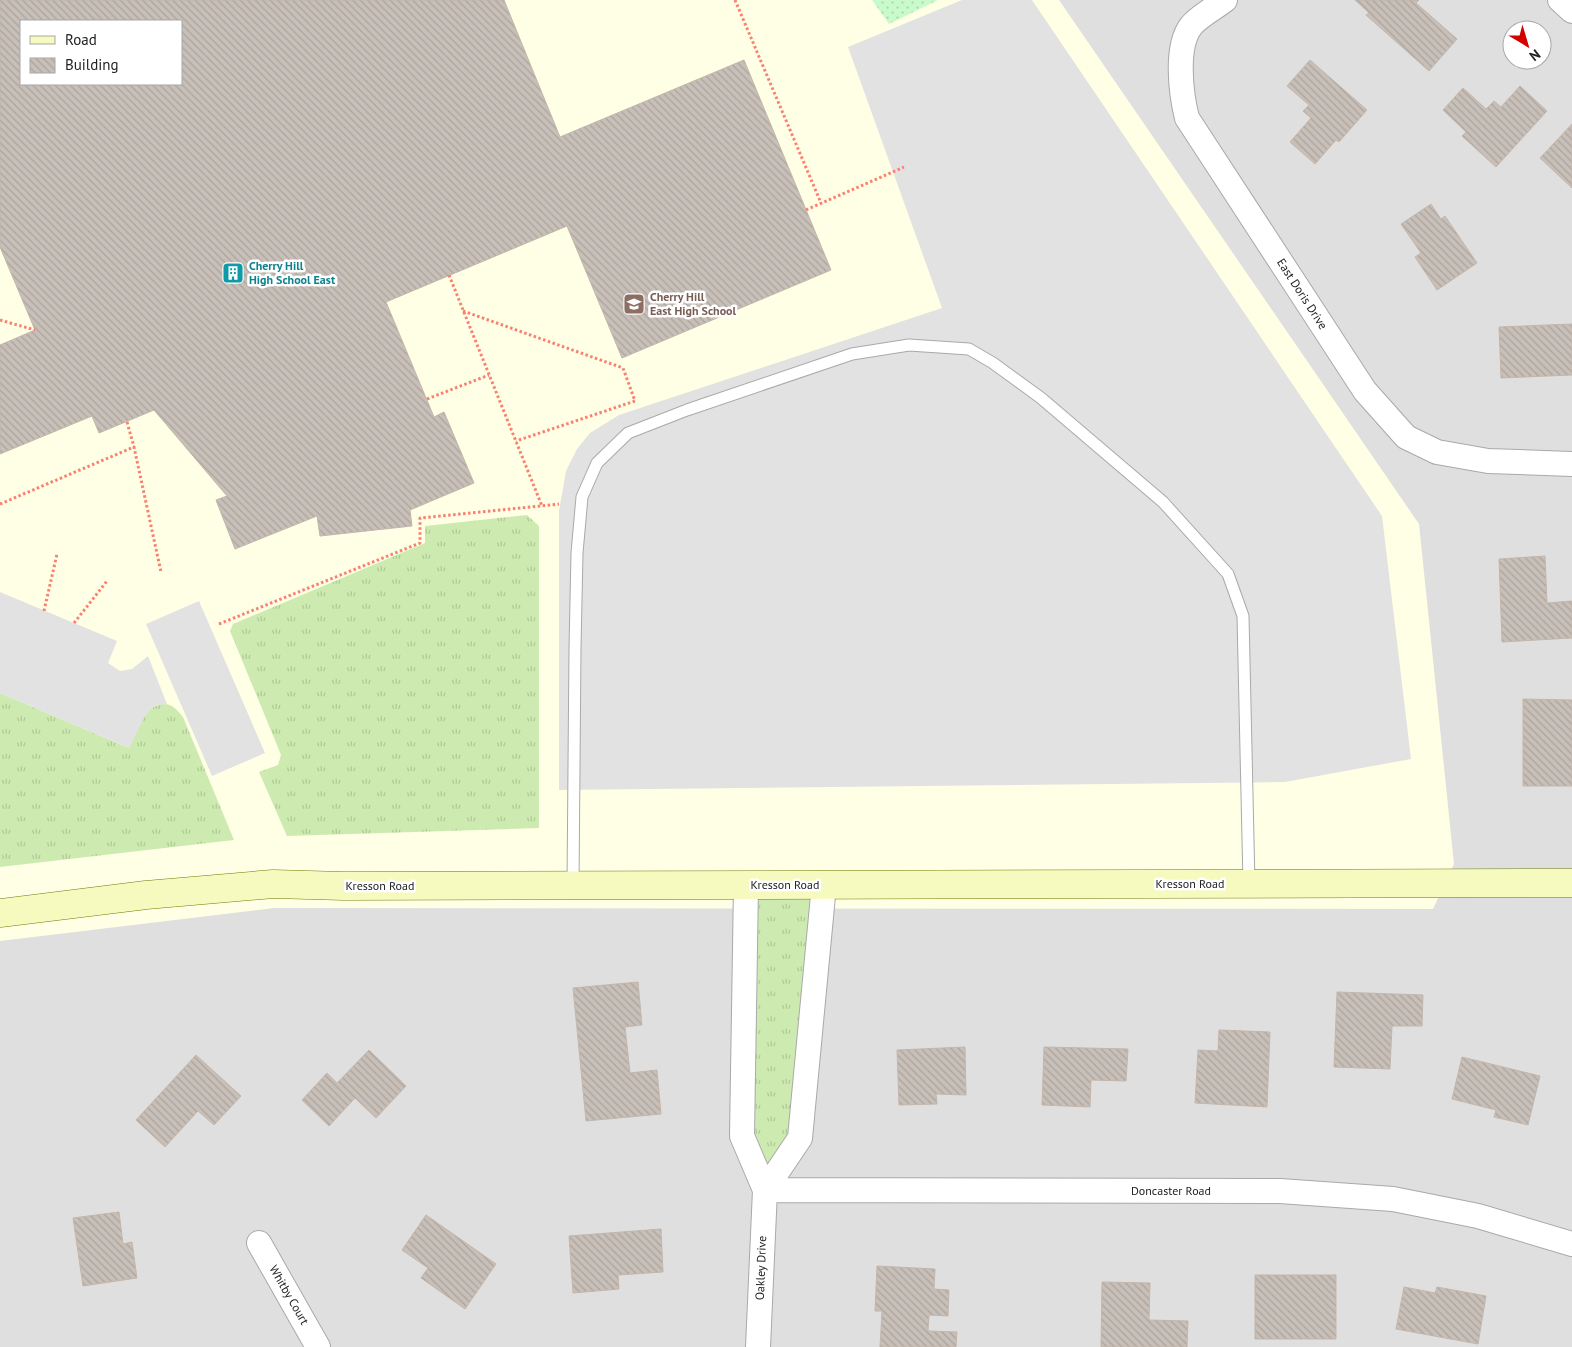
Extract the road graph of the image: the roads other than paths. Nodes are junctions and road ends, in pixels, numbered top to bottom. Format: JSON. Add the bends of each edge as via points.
{"nodes":[{"id":1,"x":1225,"y":0,"type":"edge"},
{"id":2,"x":1560,"y":0,"type":"edge"},
{"id":3,"x":1572,"y":11,"type":"edge"},
{"id":4,"x":1572,"y":464,"type":"edge"},
{"id":5,"x":1572,"y":883,"type":"edge"},
{"id":6,"x":824,"y":884,"type":"junction"},
{"id":7,"x":1249,"y":884,"type":"junction"},
{"id":8,"x":746,"y":885,"type":"junction"},
{"id":9,"x":573,"y":886,"type":"junction"},
{"id":10,"x":0,"y":913,"type":"edge"},
{"id":11,"x":765,"y":1190,"type":"junction"},
{"id":12,"x":259,"y":1243,"type":"dead end"},
{"id":13,"x":1572,"y":1244,"type":"edge"},
{"id":14,"x":318,"y":1347,"type":"edge"},
{"id":15,"x":758,"y":1347,"type":"edge"}],
"edges":[{"from":1,"to":4,"type":"street","name":"East Doris Drive","via":[[1191,26],[1182,52],[1181,94],[1187,118],[1365,391],[1406,437],[1437,452],[1488,461]]},
{"from":2,"to":3,"type":"street"},
{"from":5,"to":7,"type":"street","name":"Kresson Road"},
{"from":6,"to":7,"type":"street","name":"Kresson Road"},
{"from":6,"to":8,"type":"street","name":"Kresson Road"},
{"from":6,"to":11,"type":"street","via":[[800,1138]]},
{"from":7,"to":9,"type":"lane","via":[[1243,616],[1228,574],[1156,496],[1041,398],[993,363],[969,349],[909,345],[852,354],[687,410],[628,433],[597,463],[582,497],[577,554]]},
{"from":8,"to":9,"type":"street","name":"Kresson Road"},
{"from":8,"to":11,"type":"street","via":[[742,1136]]},
{"from":9,"to":10,"type":"street","name":"Kresson Road","via":[[273,884]]},
{"from":11,"to":13,"type":"street","name":"Doncaster Road","via":[[1280,1191],[1393,1198],[1468,1214]]},
{"from":11,"to":15,"type":"street","name":"Oakley Drive"},
{"from":12,"to":14,"type":"street","name":"Whitby Court"}]}
